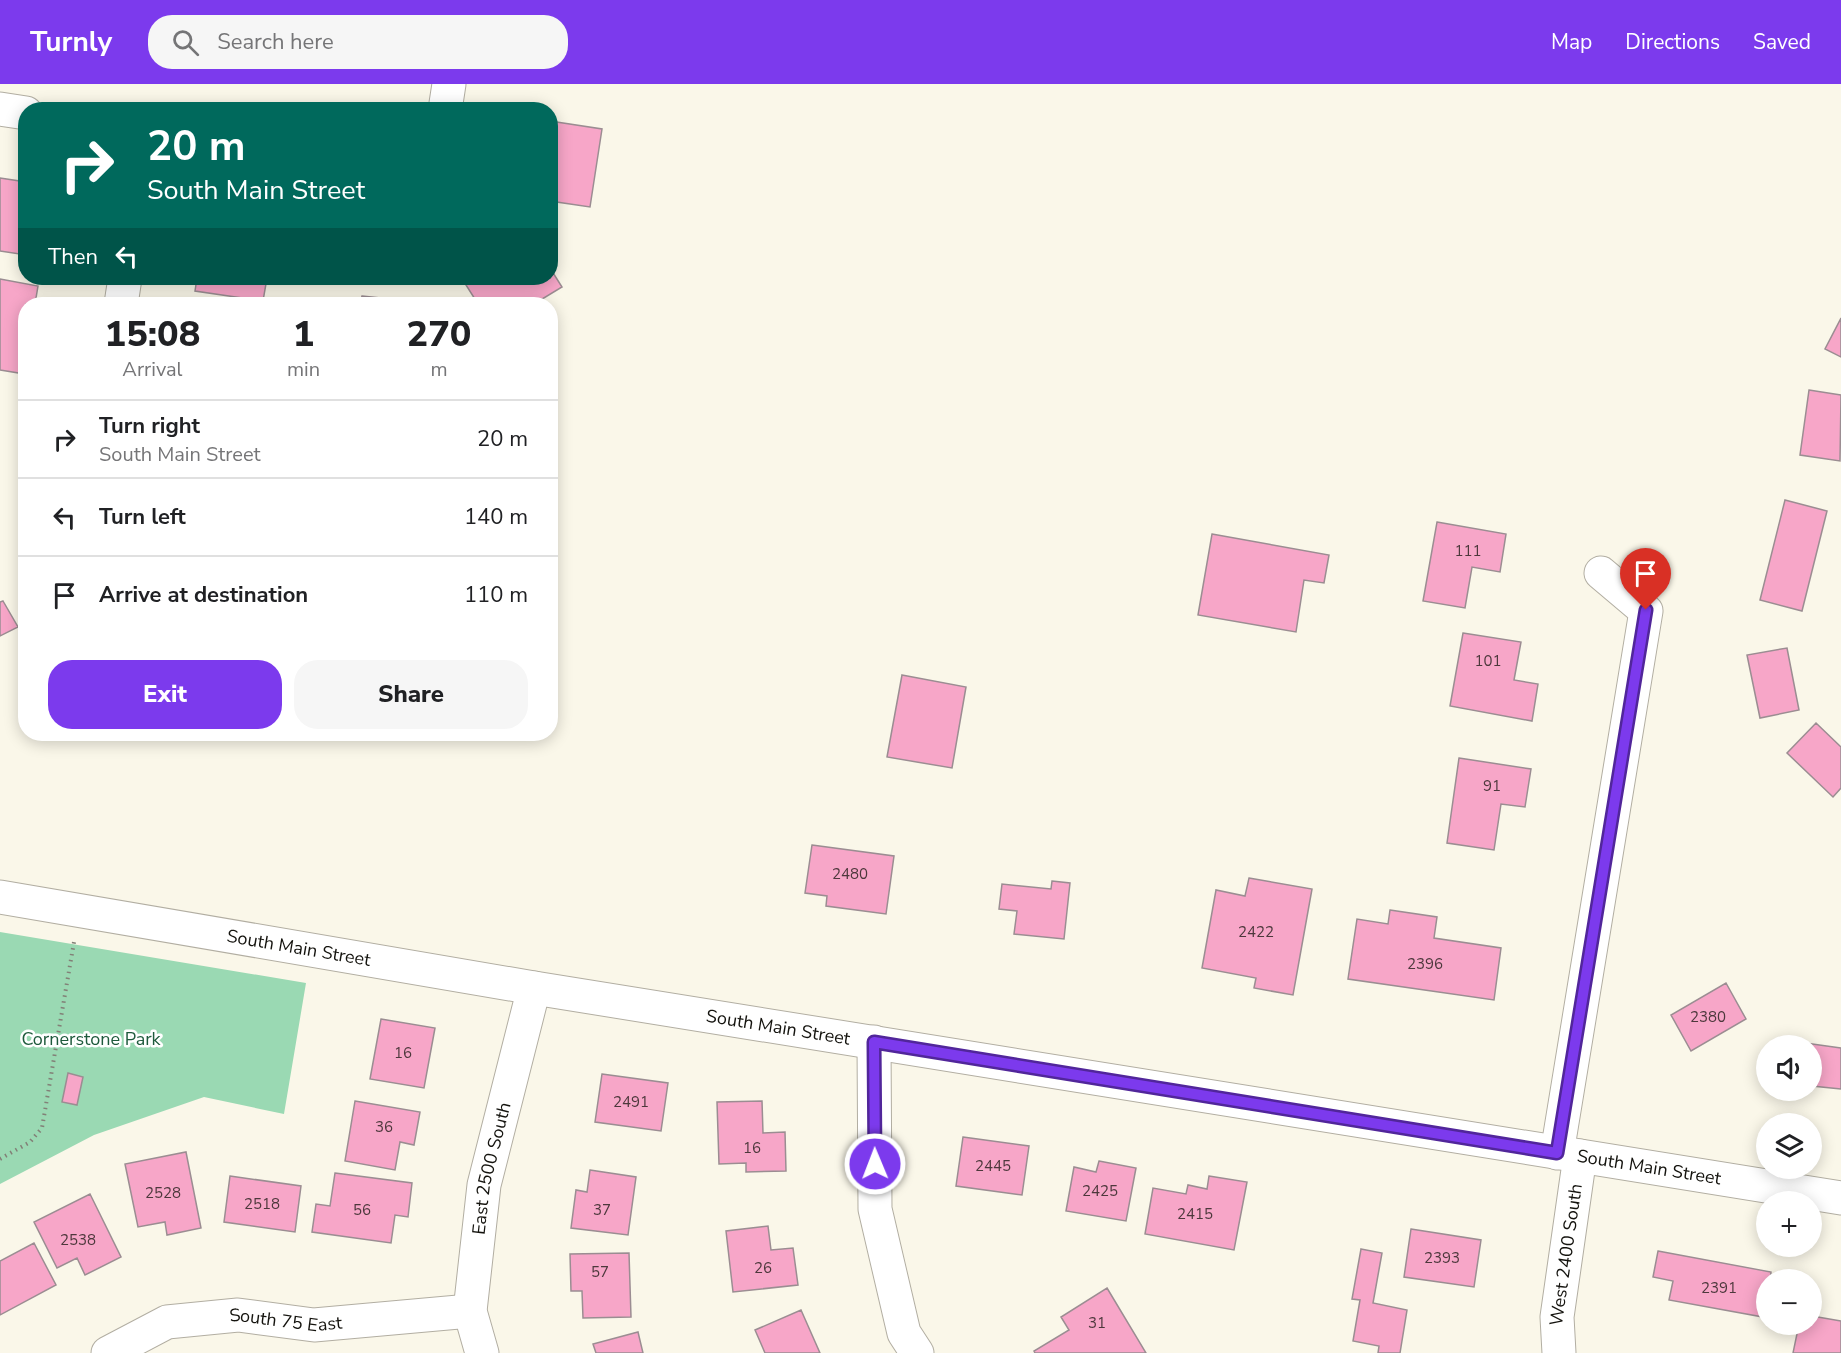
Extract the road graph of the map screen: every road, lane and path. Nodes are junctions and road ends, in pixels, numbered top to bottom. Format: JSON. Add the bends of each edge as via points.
{"nodes":[{"id":1,"x":449,"y":84,"type":"edge"},
{"id":2,"x":447,"y":102,"type":"edge"},
{"id":3,"x":0,"y":109,"type":"edge"},
{"id":4,"x":18,"y":112,"type":"edge"},
{"id":5,"x":1600,"y":573,"type":"dead end"},
{"id":6,"x":0,"y":897,"type":"edge"},
{"id":7,"x":74,"y":941,"type":"dead end"},
{"id":8,"x":534,"y":988,"type":"junction"},
{"id":9,"x":874,"y":1042,"type":"junction"},
{"id":10,"x":1569,"y":1154,"type":"junction"},
{"id":11,"x":0,"y":1159,"type":"edge"},
{"id":12,"x":1841,"y":1198,"type":"edge"},
{"id":13,"x":470,"y":1311,"type":"junction"},
{"id":14,"x":108,"y":1353,"type":"edge"},
{"id":15,"x":482,"y":1353,"type":"edge"},
{"id":16,"x":917,"y":1353,"type":"edge"},
{"id":17,"x":1559,"y":1353,"type":"edge"}],
"edges":[{"from":1,"to":2,"type":"street"},
{"from":3,"to":4,"type":"street"},
{"from":5,"to":10,"type":"street","name":"West 2400 South","via":[[1646,610]]},
{"from":6,"to":8,"type":"street","name":"South Main Street"},
{"from":7,"to":11,"type":"path","via":[[42,1128],[30,1142]]},
{"from":8,"to":9,"type":"street","name":"South Main Street"},
{"from":8,"to":13,"type":"street","name":"East 2500 South","via":[[484,1185]]},
{"from":9,"to":10,"type":"street","name":"South Main Street"},
{"from":9,"to":16,"type":"street","via":[[875,1209],[904,1333]]},
{"from":10,"to":12,"type":"street","name":"South Main Street"},
{"from":10,"to":17,"type":"street","name":"West 2400 South","via":[[1557,1317]]},
{"from":13,"to":14,"type":"street","name":"South 75 East","via":[[314,1325],[238,1315],[167,1322]]},
{"from":13,"to":15,"type":"street","name":"East 2500 South"}]}
